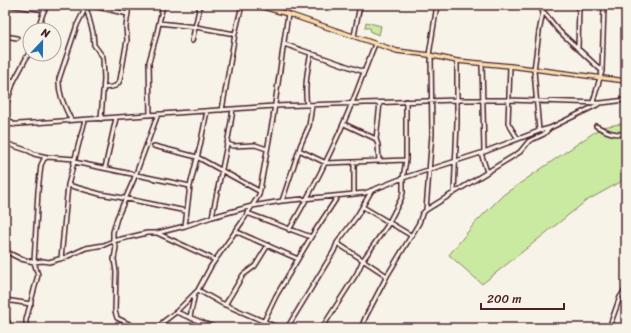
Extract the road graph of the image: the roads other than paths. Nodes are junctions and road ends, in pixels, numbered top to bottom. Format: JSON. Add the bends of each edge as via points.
{"nodes":[{"id":1,"x":7,"y":5,"type":"edge"},
{"id":2,"x":46,"y":5,"type":"edge"},
{"id":3,"x":129,"y":5,"type":"edge"},
{"id":4,"x":162,"y":5,"type":"edge"},
{"id":5,"x":200,"y":5,"type":"edge"},
{"id":6,"x":242,"y":5,"type":"edge"},
{"id":7,"x":256,"y":5,"type":"edge"},
{"id":8,"x":360,"y":5,"type":"edge"},
{"id":9,"x":437,"y":5,"type":"edge"},
{"id":10,"x":538,"y":5,"type":"edge"},
{"id":11,"x":579,"y":5,"type":"edge"},
{"id":12,"x":604,"y":5,"type":"edge"},
{"id":13,"x":87,"y":6,"type":"edge"},
{"id":14,"x":271,"y":7,"type":"edge"},
{"id":15,"x":44,"y":10,"type":"junction"},
{"id":16,"x":543,"y":12,"type":"junction"},
{"id":17,"x":128,"y":14,"type":"junction"},
{"id":18,"x":288,"y":14,"type":"junction"},
{"id":19,"x":40,"y":22,"type":"edge"},
{"id":20,"x":159,"y":23,"type":"junction"},
{"id":21,"x":196,"y":27,"type":"junction"},
{"id":22,"x":235,"y":34,"type":"junction"},
{"id":23,"x":5,"y":36,"type":"edge"},
{"id":24,"x":354,"y":36,"type":"junction"},
{"id":25,"x":17,"y":38,"type":"dead end"},
{"id":26,"x":192,"y":41,"type":"dead end"},
{"id":27,"x":284,"y":44,"type":"junction"},
{"id":28,"x":375,"y":44,"type":"junction"},
{"id":29,"x":578,"y":49,"type":"junction"},
{"id":30,"x":311,"y":53,"type":"junction"},
{"id":31,"x":430,"y":55,"type":"junction"},
{"id":32,"x":457,"y":61,"type":"junction"},
{"id":33,"x":24,"y":62,"type":"edge"},
{"id":34,"x":482,"y":64,"type":"junction"},
{"id":35,"x":510,"y":66,"type":"junction"},
{"id":36,"x":534,"y":70,"type":"junction"},
{"id":37,"x":602,"y":71,"type":"junction"},
{"id":38,"x":364,"y":72,"type":"junction"},
{"id":39,"x":626,"y":72,"type":"edge"},
{"id":40,"x":600,"y":78,"type":"junction"},
{"id":41,"x":5,"y":80,"type":"edge"},
{"id":42,"x":14,"y":81,"type":"junction"},
{"id":43,"x":626,"y":81,"type":"edge"},
{"id":44,"x":104,"y":88,"type":"junction"},
{"id":45,"x":457,"y":100,"type":"junction"},
{"id":46,"x":508,"y":100,"type":"junction"},
{"id":47,"x":626,"y":100,"type":"edge"},
{"id":48,"x":406,"y":101,"type":"junction"},
{"id":49,"x":432,"y":101,"type":"junction"},
{"id":50,"x":483,"y":101,"type":"junction"},
{"id":51,"x":537,"y":101,"type":"junction"},
{"id":52,"x":380,"y":102,"type":"junction"},
{"id":53,"x":594,"y":102,"type":"junction"},
{"id":54,"x":353,"y":103,"type":"junction"},
{"id":55,"x":601,"y":103,"type":"junction"},
{"id":56,"x":307,"y":105,"type":"junction"},
{"id":57,"x":312,"y":105,"type":"junction"},
{"id":58,"x":274,"y":106,"type":"junction"},
{"id":59,"x":5,"y":108,"type":"edge"},
{"id":60,"x":233,"y":109,"type":"junction"},
{"id":61,"x":222,"y":110,"type":"junction"},
{"id":62,"x":207,"y":111,"type":"junction"},
{"id":63,"x":158,"y":114,"type":"junction"},
{"id":64,"x":150,"y":115,"type":"junction"},
{"id":65,"x":5,"y":116,"type":"edge"},
{"id":66,"x":116,"y":118,"type":"junction"},
{"id":67,"x":101,"y":119,"type":"junction"},
{"id":68,"x":71,"y":120,"type":"junction"},
{"id":69,"x":85,"y":120,"type":"junction"},
{"id":70,"x":344,"y":124,"type":"junction"},
{"id":71,"x":5,"y":125,"type":"edge"},
{"id":72,"x":14,"y":125,"type":"junction"},
{"id":73,"x":596,"y":126,"type":"dead end"},
{"id":74,"x":550,"y":128,"type":"junction"},
{"id":75,"x":539,"y":131,"type":"junction"},
{"id":76,"x":626,"y":134,"type":"edge"},
{"id":77,"x":376,"y":139,"type":"junction"},
{"id":78,"x":518,"y":139,"type":"junction"},
{"id":79,"x":5,"y":143,"type":"edge"},
{"id":80,"x":228,"y":144,"type":"junction"},
{"id":81,"x":154,"y":146,"type":"dead end"},
{"id":82,"x":268,"y":149,"type":"junction"},
{"id":83,"x":299,"y":150,"type":"junction"},
{"id":84,"x":482,"y":153,"type":"junction"},
{"id":85,"x":47,"y":157,"type":"junction"},
{"id":86,"x":197,"y":157,"type":"junction"},
{"id":87,"x":75,"y":160,"type":"junction"},
{"id":88,"x":406,"y":160,"type":"junction"},
{"id":89,"x":379,"y":161,"type":"junction"},
{"id":90,"x":456,"y":161,"type":"junction"},
{"id":91,"x":354,"y":162,"type":"junction"},
{"id":92,"x":326,"y":163,"type":"junction"},
{"id":93,"x":105,"y":168,"type":"junction"},
{"id":94,"x":221,"y":170,"type":"junction"},
{"id":95,"x":430,"y":170,"type":"junction"},
{"id":96,"x":487,"y":172,"type":"junction"},
{"id":97,"x":135,"y":175,"type":"junction"},
{"id":98,"x":403,"y":178,"type":"junction"},
{"id":99,"x":68,"y":185,"type":"junction"},
{"id":100,"x":190,"y":186,"type":"junction"},
{"id":101,"x":372,"y":190,"type":"junction"},
{"id":102,"x":259,"y":191,"type":"junction"},
{"id":103,"x":454,"y":192,"type":"junction"},
{"id":104,"x":354,"y":194,"type":"junction"},
{"id":105,"x":338,"y":196,"type":"junction"},
{"id":106,"x":125,"y":198,"type":"junction"},
{"id":107,"x":308,"y":198,"type":"junction"},
{"id":108,"x":282,"y":201,"type":"junction"},
{"id":109,"x":252,"y":206,"type":"junction"},
{"id":110,"x":363,"y":207,"type":"junction"},
{"id":111,"x":426,"y":210,"type":"junction"},
{"id":112,"x":186,"y":211,"type":"junction"},
{"id":113,"x":248,"y":213,"type":"junction"},
{"id":114,"x":212,"y":216,"type":"junction"},
{"id":115,"x":389,"y":222,"type":"junction"},
{"id":116,"x":185,"y":226,"type":"junction"},
{"id":117,"x":289,"y":230,"type":"junction"},
{"id":118,"x":157,"y":232,"type":"junction"},
{"id":119,"x":235,"y":232,"type":"junction"},
{"id":120,"x":412,"y":236,"type":"junction"},
{"id":121,"x":311,"y":237,"type":"junction"},
{"id":122,"x":113,"y":241,"type":"junction"},
{"id":123,"x":337,"y":243,"type":"junction"},
{"id":124,"x":268,"y":245,"type":"junction"},
{"id":125,"x":5,"y":251,"type":"edge"},
{"id":126,"x":61,"y":259,"type":"junction"},
{"id":127,"x":298,"y":259,"type":"junction"},
{"id":128,"x":215,"y":260,"type":"junction"},
{"id":129,"x":363,"y":260,"type":"junction"},
{"id":130,"x":34,"y":262,"type":"junction"},
{"id":131,"x":388,"y":276,"type":"junction"},
{"id":132,"x":626,"y":289,"type":"edge"},
{"id":133,"x":197,"y":291,"type":"junction"},
{"id":134,"x":5,"y":300,"type":"edge"},
{"id":135,"x":31,"y":304,"type":"junction"},
{"id":136,"x":225,"y":305,"type":"junction"},
{"id":137,"x":176,"y":312,"type":"junction"},
{"id":138,"x":190,"y":317,"type":"junction"},
{"id":139,"x":5,"y":318,"type":"edge"},
{"id":140,"x":264,"y":321,"type":"junction"},
{"id":141,"x":8,"y":322,"type":"dead end"},
{"id":142,"x":26,"y":328,"type":"edge"},
{"id":143,"x":134,"y":328,"type":"edge"},
{"id":144,"x":159,"y":328,"type":"edge"},
{"id":145,"x":216,"y":328,"type":"edge"},
{"id":146,"x":279,"y":328,"type":"edge"},
{"id":147,"x":287,"y":328,"type":"edge"},
{"id":148,"x":322,"y":328,"type":"edge"},
{"id":149,"x":362,"y":328,"type":"edge"},
{"id":150,"x":609,"y":328,"type":"edge"}],
"edges":[{"from":1,"to":15,"type":"street"},
{"from":2,"to":15,"type":"street"},
{"from":3,"to":17,"type":"street"},
{"from":4,"to":20,"type":"street"},
{"from":5,"to":21,"type":"street"},
{"from":6,"to":22,"type":"street"},
{"from":7,"to":14,"type":"main road"},
{"from":8,"to":24,"type":"street"},
{"from":9,"to":31,"type":"street"},
{"from":10,"to":16,"type":"street"},
{"from":11,"to":29,"type":"street"},
{"from":12,"to":37,"type":"street"},
{"from":13,"to":17,"type":"street"},
{"from":13,"to":44,"type":"street","via":[[94,46],[103,57]]},
{"from":13,"to":68,"type":"street","via":[[77,25],[58,84]]},
{"from":14,"to":18,"type":"main road"},
{"from":15,"to":19,"type":"street"},
{"from":16,"to":29,"type":"street"},
{"from":16,"to":36,"type":"street"},
{"from":17,"to":44,"type":"street","via":[[127,40],[120,80],[115,86]]},
{"from":18,"to":24,"type":"main road"},
{"from":18,"to":27,"type":"street"},
{"from":20,"to":21,"type":"street"},
{"from":20,"to":64,"type":"street","via":[[149,62]]},
{"from":21,"to":22,"type":"street"},
{"from":21,"to":26,"type":"street"},
{"from":22,"to":61,"type":"street"},
{"from":23,"to":25,"type":"street"},
{"from":24,"to":28,"type":"main road"},
{"from":27,"to":30,"type":"street"},
{"from":27,"to":58,"type":"street"},
{"from":28,"to":31,"type":"main road","via":[[397,51]]},
{"from":28,"to":38,"type":"street"},
{"from":29,"to":37,"type":"street"},
{"from":30,"to":38,"type":"street"},
{"from":30,"to":56,"type":"street","via":[[306,79]]},
{"from":31,"to":32,"type":"main road"},
{"from":31,"to":49,"type":"street"},
{"from":32,"to":34,"type":"main road"},
{"from":32,"to":45,"type":"street"},
{"from":33,"to":42,"type":"street"},
{"from":34,"to":35,"type":"main road"},
{"from":34,"to":50,"type":"street"},
{"from":35,"to":36,"type":"main road"},
{"from":35,"to":46,"type":"street"},
{"from":36,"to":40,"type":"main road"},
{"from":36,"to":51,"type":"street"},
{"from":37,"to":40,"type":"street"},
{"from":38,"to":54,"type":"street"},
{"from":39,"to":43,"type":"street"},
{"from":40,"to":43,"type":"main road"},
{"from":40,"to":53,"type":"street"},
{"from":41,"to":42,"type":"street"},
{"from":42,"to":59,"type":"street"},
{"from":44,"to":67,"type":"street"},
{"from":45,"to":49,"type":"street"},
{"from":45,"to":50,"type":"street"},
{"from":45,"to":90,"type":"street"},
{"from":46,"to":50,"type":"street"},
{"from":46,"to":51,"type":"street"},
{"from":46,"to":78,"type":"street","via":[[508,123]]},
{"from":47,"to":55,"type":"street"},
{"from":48,"to":49,"type":"street"},
{"from":48,"to":52,"type":"street"},
{"from":48,"to":88,"type":"street"},
{"from":49,"to":95,"type":"street"},
{"from":50,"to":84,"type":"street"},
{"from":51,"to":53,"type":"street"},
{"from":51,"to":75,"type":"street"},
{"from":52,"to":54,"type":"street"},
{"from":52,"to":77,"type":"street"},
{"from":53,"to":55,"type":"street"},
{"from":54,"to":57,"type":"street"},
{"from":54,"to":70,"type":"street"},
{"from":55,"to":74,"type":"street"},
{"from":56,"to":57,"type":"street"},
{"from":56,"to":58,"type":"street"},
{"from":57,"to":83,"type":"street","via":[[309,126]]},
{"from":58,"to":60,"type":"street"},
{"from":58,"to":82,"type":"street"},
{"from":60,"to":61,"type":"street"},
{"from":60,"to":80,"type":"street"},
{"from":61,"to":62,"type":"street"},
{"from":62,"to":63,"type":"street"},
{"from":62,"to":86,"type":"street"},
{"from":63,"to":64,"type":"street"},
{"from":63,"to":97,"type":"street"},
{"from":64,"to":66,"type":"street"},
{"from":65,"to":72,"type":"street"},
{"from":66,"to":67,"type":"street"},
{"from":66,"to":93,"type":"street"},
{"from":67,"to":69,"type":"street"},
{"from":68,"to":69,"type":"street"},
{"from":68,"to":72,"type":"street"},
{"from":69,"to":87,"type":"street"},
{"from":70,"to":77,"type":"street"},
{"from":70,"to":92,"type":"street"},
{"from":71,"to":72,"type":"street"},
{"from":73,"to":76,"type":"street","via":[[607,132]]},
{"from":74,"to":75,"type":"street"},
{"from":74,"to":96,"type":"street","via":[[529,141],[520,152]]},
{"from":75,"to":78,"type":"street"},
{"from":77,"to":89,"type":"street"},
{"from":78,"to":84,"type":"street"},
{"from":79,"to":85,"type":"street"},
{"from":80,"to":82,"type":"street","via":[[255,145]]},
{"from":80,"to":94,"type":"street"},
{"from":81,"to":86,"type":"street"},
{"from":82,"to":102,"type":"street"},
{"from":83,"to":92,"type":"street"},
{"from":83,"to":108,"type":"street"},
{"from":84,"to":90,"type":"street"},
{"from":84,"to":96,"type":"street"},
{"from":85,"to":87,"type":"street"},
{"from":85,"to":130,"type":"street","via":[[42,165],[38,191]]},
{"from":86,"to":94,"type":"street"},
{"from":86,"to":100,"type":"street"},
{"from":87,"to":93,"type":"street"},
{"from":87,"to":99,"type":"street"},
{"from":88,"to":89,"type":"street"},
{"from":88,"to":98,"type":"street"},
{"from":89,"to":91,"type":"street"},
{"from":90,"to":95,"type":"street"},
{"from":90,"to":103,"type":"street"},
{"from":91,"to":92,"type":"street"},
{"from":91,"to":104,"type":"street"},
{"from":92,"to":107,"type":"street"},
{"from":93,"to":97,"type":"street"},
{"from":94,"to":102,"type":"street"},
{"from":94,"to":114,"type":"street"},
{"from":95,"to":98,"type":"street"},
{"from":95,"to":111,"type":"street"},
{"from":96,"to":103,"type":"street"},
{"from":97,"to":100,"type":"street"},
{"from":97,"to":106,"type":"street"},
{"from":98,"to":101,"type":"street"},
{"from":98,"to":115,"type":"street","via":[[403,193]]},
{"from":99,"to":106,"type":"street"},
{"from":99,"to":126,"type":"street"},
{"from":100,"to":112,"type":"street"},
{"from":101,"to":104,"type":"street"},
{"from":101,"to":110,"type":"street"},
{"from":102,"to":109,"type":"street"},
{"from":103,"to":111,"type":"street"},
{"from":104,"to":105,"type":"street"},
{"from":105,"to":107,"type":"street"},
{"from":105,"to":121,"type":"street"},
{"from":106,"to":112,"type":"street"},
{"from":106,"to":122,"type":"street","via":[[114,225]]},
{"from":107,"to":108,"type":"street"},
{"from":107,"to":117,"type":"street"},
{"from":108,"to":109,"type":"street"},
{"from":109,"to":113,"type":"street"},
{"from":109,"to":114,"type":"street"},
{"from":110,"to":115,"type":"street"},
{"from":110,"to":123,"type":"street"},
{"from":111,"to":120,"type":"street"},
{"from":112,"to":116,"type":"street"},
{"from":113,"to":117,"type":"street"},
{"from":113,"to":119,"type":"street"},
{"from":114,"to":116,"type":"street"},
{"from":115,"to":120,"type":"street"},
{"from":115,"to":129,"type":"street"},
{"from":116,"to":118,"type":"street"},
{"from":117,"to":121,"type":"street"},
{"from":118,"to":122,"type":"street"},
{"from":118,"to":128,"type":"street"},
{"from":119,"to":124,"type":"street"},
{"from":119,"to":128,"type":"street"},
{"from":120,"to":131,"type":"street"},
{"from":121,"to":127,"type":"street"},
{"from":122,"to":126,"type":"street","via":[[86,248]]},
{"from":122,"to":143,"type":"street","via":[[116,247],[114,312],[117,318]]},
{"from":123,"to":129,"type":"street"},
{"from":123,"to":147,"type":"street"},
{"from":124,"to":127,"type":"street"},
{"from":124,"to":136,"type":"street","via":[[255,266],[242,276]]},
{"from":125,"to":130,"type":"street","via":[[20,259]]},
{"from":126,"to":130,"type":"street"},
{"from":127,"to":140,"type":"street"},
{"from":128,"to":133,"type":"street"},
{"from":129,"to":131,"type":"street"},
{"from":129,"to":148,"type":"street"},
{"from":130,"to":135,"type":"street","via":[[38,275]]},
{"from":131,"to":149,"type":"street"},
{"from":132,"to":150,"type":"street","via":[[620,297]]},
{"from":133,"to":136,"type":"street"},
{"from":133,"to":137,"type":"street"},
{"from":133,"to":138,"type":"street"},
{"from":134,"to":135,"type":"street"},
{"from":135,"to":142,"type":"street"},
{"from":136,"to":140,"type":"street"},
{"from":137,"to":138,"type":"street"},
{"from":137,"to":144,"type":"street"},
{"from":138,"to":145,"type":"street"},
{"from":139,"to":141,"type":"street"},
{"from":140,"to":146,"type":"street"}]}
